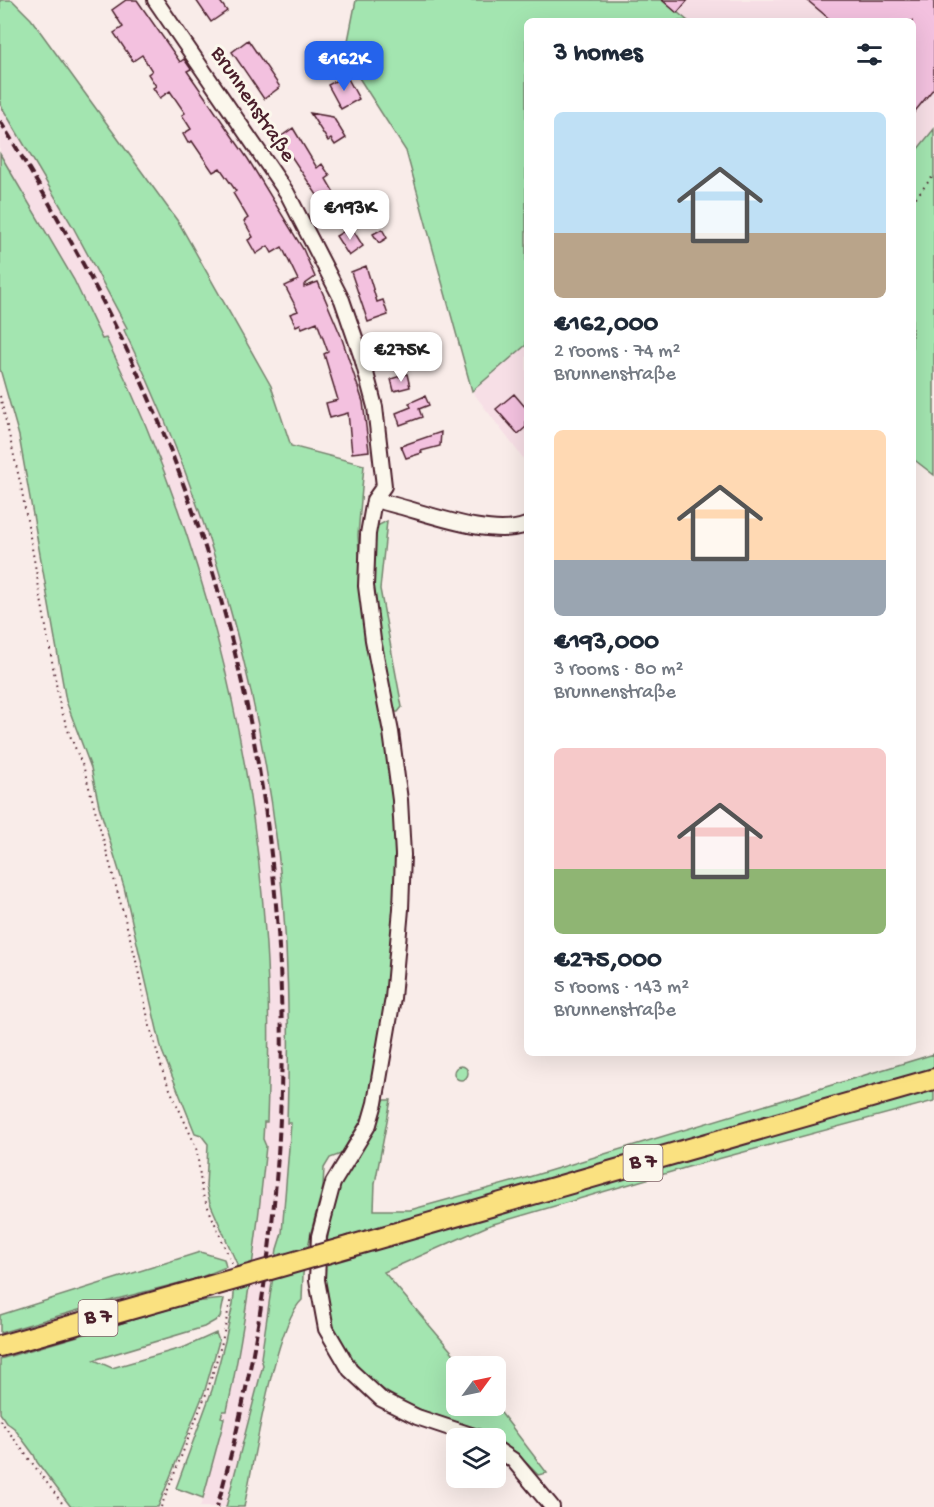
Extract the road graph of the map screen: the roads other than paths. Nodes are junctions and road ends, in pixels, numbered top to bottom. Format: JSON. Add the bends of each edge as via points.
{"nodes":[{"id":1,"x":155,"y":0,"type":"edge"},
{"id":2,"x":374,"y":500,"type":"junction"},
{"id":3,"x":524,"y":526,"type":"edge"},
{"id":4,"x":934,"y":1079,"type":"edge"},
{"id":5,"x":0,"y":1347,"type":"edge"},
{"id":6,"x":450,"y":1428,"type":"edge"},
{"id":7,"x":506,"y":1455,"type":"edge"},
{"id":8,"x":552,"y":1507,"type":"edge"}],
"edges":[{"from":1,"to":2,"type":"street","name":"Brunnenstraße","via":[[287,193],[342,300],[375,407],[384,486]]},
{"from":2,"to":3,"type":"street","via":[[494,529]]},
{"from":2,"to":6,"type":"street","via":[[366,586],[400,800],[403,855],[399,954],[375,1103],[369,1124],[333,1183],[319,1236],[317,1280],[326,1329],[350,1370],[381,1399]]},
{"from":4,"to":5,"type":"highway","number":"B 7","bridge":true},
{"from":7,"to":8,"type":"street"}]}
